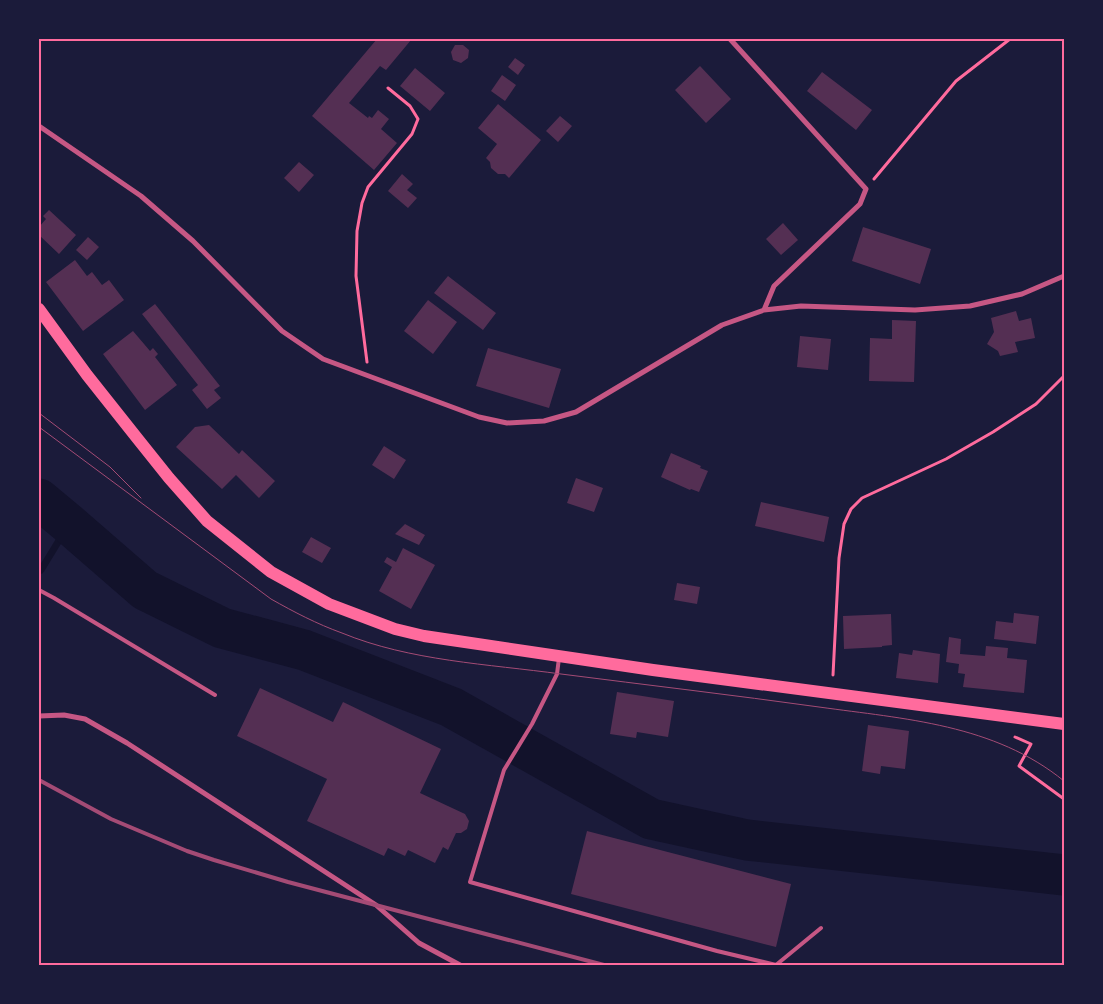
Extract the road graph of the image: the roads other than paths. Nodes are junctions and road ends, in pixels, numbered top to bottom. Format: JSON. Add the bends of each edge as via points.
{"nodes":[{"id":1,"x":730,"y":39,"type":"edge"},
{"id":2,"x":39,"y":126,"type":"edge"},
{"id":3,"x":1064,"y":276,"type":"edge"},
{"id":4,"x":39,"y":309,"type":"edge"},
{"id":5,"x":764,"y":310,"type":"junction"},
{"id":6,"x":39,"y":590,"type":"edge"},
{"id":7,"x":559,"y":656,"type":"junction"},
{"id":8,"x":215,"y":695,"type":"dead end"},
{"id":9,"x":39,"y":716,"type":"edge"},
{"id":10,"x":1064,"y":724,"type":"edge"},
{"id":11,"x":821,"y":928,"type":"dead end"},
{"id":12,"x":460,"y":965,"type":"edge"}],
"edges":[{"from":1,"to":5,"type":"street","via":[[866,189],[860,204],[774,286]]},
{"from":2,"to":5,"type":"street","via":[[141,196],[193,241],[282,332],[323,359],[479,417],[507,423],[544,421],[576,412],[722,325]]},
{"from":3,"to":5,"type":"street","via":[[1022,294],[970,306],[915,310],[802,306]]},
{"from":4,"to":7,"type":"main road","via":[[168,478],[207,520],[271,572],[329,604],[395,629]]},
{"from":6,"to":8,"type":"lane"},
{"from":7,"to":10,"type":"main road"},
{"from":7,"to":11,"type":"lane","via":[[557,674],[504,770],[470,882],[717,951],[776,964]]},
{"from":9,"to":12,"type":"street","via":[[64,714],[84,719],[127,742],[376,905],[419,943]]}]}
